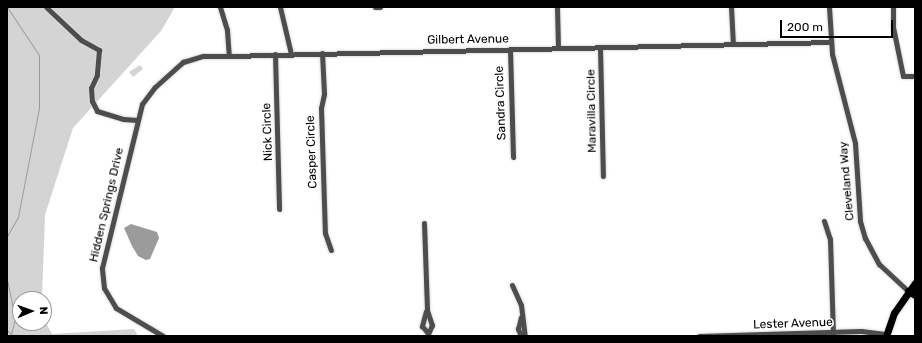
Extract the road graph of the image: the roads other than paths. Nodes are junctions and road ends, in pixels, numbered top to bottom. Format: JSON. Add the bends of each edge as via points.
{"nodes":[{"id":1,"x":46,"y":7,"type":"edge"},
{"id":2,"x":220,"y":7,"type":"edge"},
{"id":3,"x":280,"y":7,"type":"edge"},
{"id":4,"x":557,"y":7,"type":"edge"},
{"id":5,"x":731,"y":7,"type":"edge"},
{"id":6,"x":829,"y":7,"type":"edge"},
{"id":7,"x":893,"y":7,"type":"edge"},
{"id":8,"x":830,"y":42,"type":"junction"},
{"id":9,"x":733,"y":44,"type":"junction"},
{"id":10,"x":600,"y":46,"type":"junction"},
{"id":11,"x":558,"y":48,"type":"junction"},
{"id":12,"x":510,"y":49,"type":"junction"},
{"id":13,"x":322,"y":53,"type":"junction"},
{"id":14,"x":275,"y":54,"type":"junction"},
{"id":15,"x":290,"y":54,"type":"junction"},
{"id":16,"x":229,"y":56,"type":"junction"},
{"id":17,"x":915,"y":76,"type":"edge"},
{"id":18,"x":137,"y":120,"type":"junction"},
{"id":19,"x":513,"y":157,"type":"dead end"},
{"id":20,"x":603,"y":176,"type":"dead end"},
{"id":21,"x":279,"y":209,"type":"dead end"},
{"id":22,"x":824,"y":221,"type":"dead end"},
{"id":23,"x":424,"y":223,"type":"dead end"},
{"id":24,"x":331,"y":250,"type":"dead end"},
{"id":25,"x":915,"y":282,"type":"edge"},
{"id":26,"x":512,"y":285,"type":"dead end"},
{"id":27,"x":908,"y":291,"type":"junction"},
{"id":28,"x":915,"y":295,"type":"edge"},
{"id":29,"x":427,"y":310,"type":"junction"},
{"id":30,"x":522,"y":314,"type":"junction"},
{"id":31,"x":427,"y":334,"type":"edge"},
{"id":32,"x":833,"y":334,"type":"edge"},
{"id":33,"x":887,"y":335,"type":"edge"},
{"id":34,"x":164,"y":336,"type":"edge"},
{"id":35,"x":521,"y":336,"type":"edge"},
{"id":36,"x":525,"y":336,"type":"edge"},
{"id":37,"x":699,"y":336,"type":"edge"}],
"edges":[{"from":1,"to":18,"type":"street","via":[[81,40],[99,50],[97,75],[90,88],[97,111],[123,119]]},
{"from":2,"to":16,"type":"street","via":[[227,30]]},
{"from":3,"to":15,"type":"street"},
{"from":4,"to":11,"type":"street"},
{"from":5,"to":9,"type":"street"},
{"from":6,"to":8,"type":"street","name":"Cleveland Way"},
{"from":7,"to":17,"type":"street","via":[[893,27],[903,76]]},
{"from":8,"to":9,"type":"street","name":"Gilbert Avenue"},
{"from":8,"to":27,"type":"street","name":"Cleveland Way","via":[[855,144],[860,221],[865,238],[879,264],[896,283]]},
{"from":9,"to":10,"type":"street","name":"Gilbert Avenue"},
{"from":10,"to":11,"type":"street","name":"Gilbert Avenue"},
{"from":10,"to":20,"type":"street","name":"Maravilla Circle"},
{"from":11,"to":12,"type":"street","name":"Gilbert Avenue"},
{"from":12,"to":13,"type":"street","name":"Gilbert Avenue"},
{"from":12,"to":19,"type":"street","name":"Sandra Circle"},
{"from":13,"to":15,"type":"street","name":"Gilbert Avenue"},
{"from":13,"to":24,"type":"street","name":"Casper Circle","via":[[325,232]]},
{"from":14,"to":15,"type":"street","name":"Gilbert Avenue"},
{"from":14,"to":16,"type":"street","name":"Gilbert Avenue"},
{"from":14,"to":21,"type":"street","name":"Nick Circle"},
{"from":16,"to":18,"type":"street","name":"Gilbert Avenue","via":[[203,56],[183,62],[148,96]]},
{"from":18,"to":34,"type":"street","name":"Hidden Springs Drive","via":[[105,250],[102,282],[106,295],[120,312]]},
{"from":22,"to":32,"type":"street","via":[[830,239]]},
{"from":23,"to":29,"type":"street"},
{"from":25,"to":27,"type":"main road"},
{"from":26,"to":30,"type":"street"},
{"from":27,"to":28,"type":"main road"},
{"from":27,"to":33,"type":"main road","via":[[894,313]]},
{"from":29,"to":31,"type":"street","via":[[432,325]]},
{"from":29,"to":31,"type":"street","via":[[422,326]]},
{"from":30,"to":35,"type":"street","via":[[518,329]]},
{"from":30,"to":36,"type":"street","via":[[526,328]]},
{"from":32,"to":33,"type":"street","name":"Lester Avenue","via":[[872,331]]},
{"from":32,"to":37,"type":"street","name":"Lester Avenue"}]}
